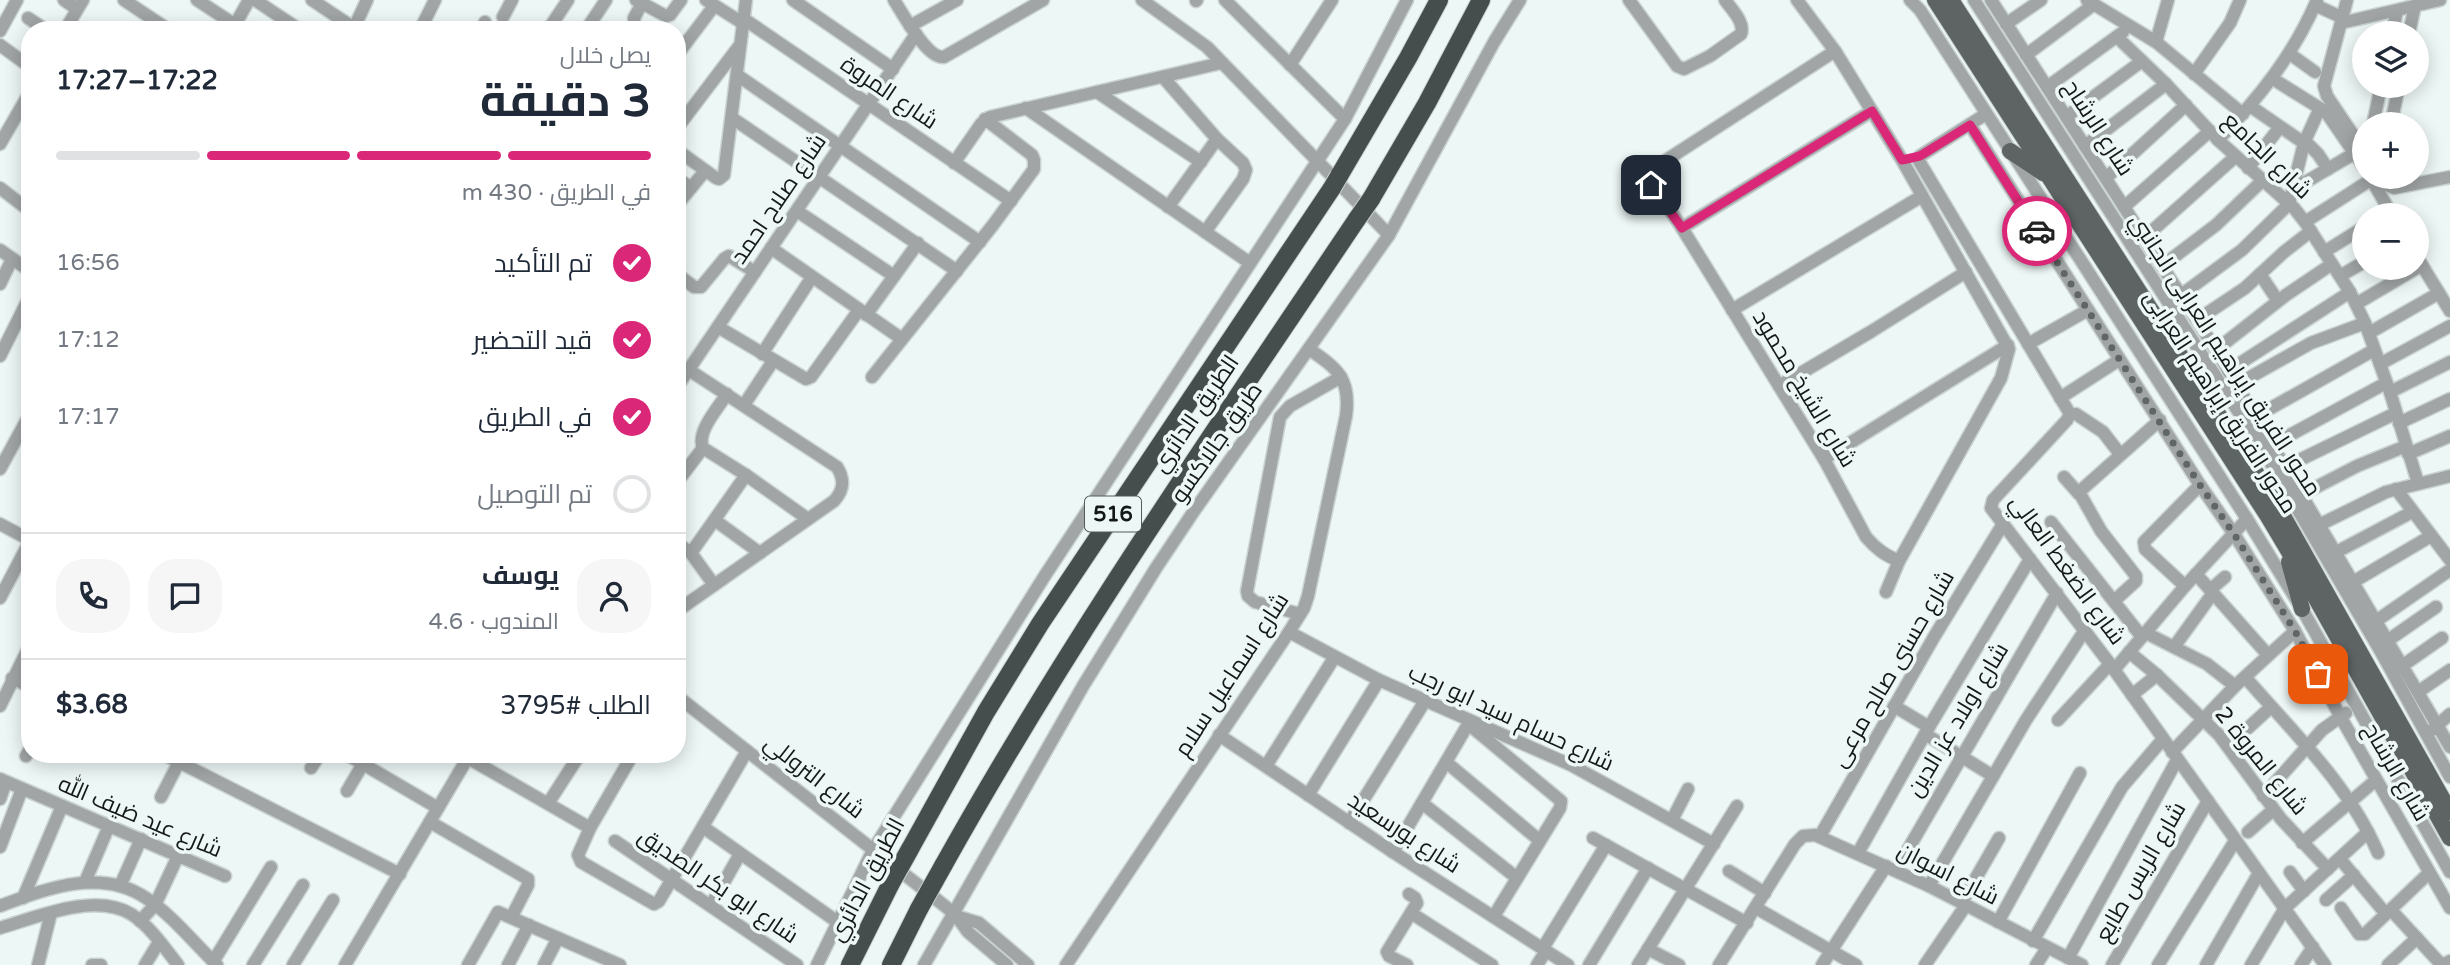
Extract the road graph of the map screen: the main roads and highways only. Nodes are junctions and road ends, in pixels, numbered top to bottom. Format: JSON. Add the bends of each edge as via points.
{"nodes":[{"id":1,"x":1438,"y":0,"type":"edge"},
{"id":2,"x":1481,"y":0,"type":"edge"},
{"id":3,"x":1935,"y":0,"type":"edge"},
{"id":4,"x":1953,"y":1,"type":"edge"},
{"id":5,"x":2010,"y":151,"type":"road end"},
{"id":6,"x":2048,"y":176,"type":"junction"},
{"id":7,"x":2283,"y":543,"type":"junction"},
{"id":8,"x":2302,"y":609,"type":"road end"},
{"id":9,"x":2450,"y":813,"type":"edge"},
{"id":10,"x":2450,"y":838,"type":"edge"},
{"id":11,"x":850,"y":965,"type":"edge"},
{"id":12,"x":891,"y":965,"type":"edge"}],
"edges":[{"from":1,"to":11,"type":"highway","name":"الطريق الدائري","number":"516","bridge":true,"via":[[1336,182],[1040,624],[979,724]]},
{"from":2,"to":12,"type":"highway","name":"الطريق الدائري","number":"516","bridge":true,"via":[[1371,199],[1099,605],[1003,760]]},
{"from":3,"to":6,"type":"main road","name":"محور الفريق إبراهيم العرابى"},
{"from":4,"to":9,"type":"main road","name":"محور الفريق إبراهيم العرابى","via":[[2278,507]]},
{"from":5,"to":6,"type":"main road"},
{"from":6,"to":7,"type":"main road","name":"محور الفريق إبراهيم العرابى"},
{"from":7,"to":8,"type":"main road"},
{"from":7,"to":10,"type":"main road","name":"محور الفريق إبراهيم العرابى"}]}
